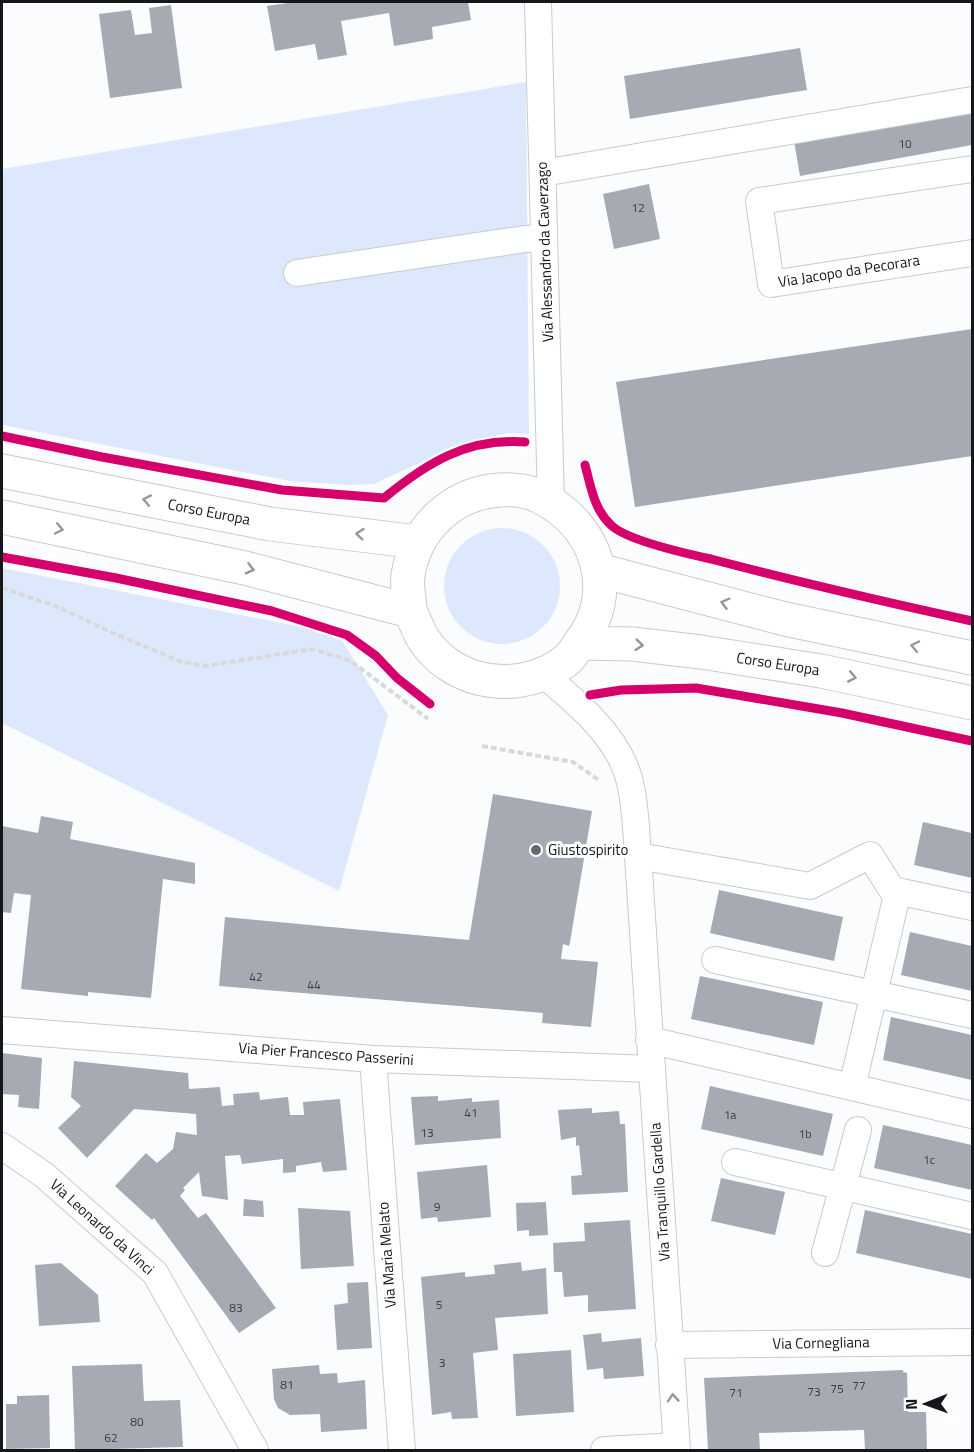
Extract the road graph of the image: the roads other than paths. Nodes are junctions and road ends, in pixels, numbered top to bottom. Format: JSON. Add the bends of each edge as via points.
{"nodes":[{"id":1,"x":538,"y":2,"type":"edge"},
{"id":2,"x":972,"y":100,"type":"edge"},
{"id":3,"x":972,"y":169,"type":"edge"},
{"id":4,"x":543,"y":173,"type":"junction"},
{"id":5,"x":544,"y":237,"type":"junction"},
{"id":6,"x":972,"y":253,"type":"edge"},
{"id":7,"x":297,"y":273,"type":"dead end"},
{"id":8,"x":2,"y":471,"type":"edge"},
{"id":9,"x":551,"y":503,"type":"junction"},
{"id":10,"x":2,"y":517,"type":"edge"},
{"id":11,"x":418,"y":542,"type":"junction"},
{"id":12,"x":598,"y":570,"type":"junction"},
{"id":13,"x":411,"y":611,"type":"junction"},
{"id":14,"x":580,"y":643,"type":"junction"},
{"id":15,"x":972,"y":658,"type":"edge"},
{"id":16,"x":543,"y":674,"type":"junction"},
{"id":17,"x":972,"y":703,"type":"edge"},
{"id":18,"x":638,"y":856,"type":"junction"},
{"id":19,"x":898,"y":891,"type":"junction"},
{"id":20,"x":972,"y":908,"type":"edge"},
{"id":21,"x":715,"y":960,"type":"dead end"},
{"id":22,"x":873,"y":994,"type":"junction"},
{"id":23,"x":972,"y":1015,"type":"edge"},
{"id":24,"x":2,"y":1030,"type":"edge"},
{"id":25,"x":650,"y":1040,"type":"junction"},
{"id":26,"x":373,"y":1059,"type":"junction"},
{"id":27,"x":652,"y":1070,"type":"junction"},
{"id":28,"x":852,"y":1087,"type":"junction"},
{"id":29,"x":972,"y":1114,"type":"edge"},
{"id":30,"x":858,"y":1130,"type":"dead end"},
{"id":31,"x":2,"y":1146,"type":"edge"},
{"id":32,"x":735,"y":1162,"type":"dead end"},
{"id":33,"x":843,"y":1186,"type":"junction"},
{"id":34,"x":972,"y":1216,"type":"edge"},
{"id":35,"x":825,"y":1253,"type":"dead end"},
{"id":36,"x":972,"y":1342,"type":"edge"},
{"id":37,"x":669,"y":1345,"type":"junction"},
{"id":38,"x":676,"y":1448,"type":"edge"},
{"id":39,"x":255,"y":1450,"type":"edge"},
{"id":40,"x":402,"y":1450,"type":"edge"},
{"id":41,"x":604,"y":1450,"type":"edge"}],
"edges":[{"from":1,"to":4,"type":"street","name":"Via Alessandro da Caverzago"},
{"from":2,"to":4,"type":"street"},
{"from":3,"to":6,"type":"street","name":"Via Jacopo da Pecorara","via":[[759,201],[771,284]]},
{"from":4,"to":5,"type":"street","name":"Via Alessandro da Caverzago"},
{"from":5,"to":7,"type":"street"},
{"from":5,"to":9,"type":"street","name":"Via Alessandro da Caverzago"},
{"from":11,"to":8,"type":"main road","name":"Corso Europa","one_way":true,"via":[[270,524]]},
{"from":9,"to":11,"type":"main road","via":[[511,489],[483,491],[457,502],[434,519]]},
{"from":9,"to":12,"type":"main road","via":[[563,509],[582,530]]},
{"from":10,"to":13,"type":"main road","one_way":true,"via":[[245,567]]},
{"from":11,"to":13,"type":"main road","via":[[408,576]]},
{"from":12,"to":14,"type":"main road","via":[[597,610]]},
{"from":15,"to":12,"type":"main road","one_way":true,"via":[[785,619]]},
{"from":13,"to":16,"type":"main road","via":[[424,640],[445,663],[473,678],[508,682]]},
{"from":14,"to":16,"type":"main road","via":[[568,658]]},
{"from":14,"to":17,"type":"main road","name":"Corso Europa","one_way":true,"via":[[701,652],[821,671]]},
{"from":16,"to":18,"type":"street","name":"Via Tranquillo Gardella","via":[[602,731],[625,766],[631,786]]},
{"from":18,"to":19,"type":"street","via":[[810,886],[870,855],[892,890]]},
{"from":18,"to":25,"type":"street","name":"Via Tranquillo Gardella"},
{"from":19,"to":20,"type":"street"},
{"from":19,"to":22,"type":"street"},
{"from":21,"to":22,"type":"street"},
{"from":22,"to":23,"type":"street"},
{"from":22,"to":28,"type":"street"},
{"from":24,"to":26,"type":"street","name":"Via Pier Francesco Passerini"},
{"from":25,"to":27,"type":"street","name":"Via Tranquillo Gardella"},
{"from":25,"to":28,"type":"street"},
{"from":26,"to":27,"type":"street","name":"Via Pier Francesco Passerini"},
{"from":26,"to":40,"type":"street","name":"Via Maria Melato"},
{"from":27,"to":37,"type":"street","name":"Via Tranquillo Gardella"},
{"from":28,"to":29,"type":"street"},
{"from":30,"to":33,"type":"street"},
{"from":31,"to":39,"type":"street","name":"Via Leonardo da Vinci","via":[[44,1175],[155,1273]]},
{"from":32,"to":33,"type":"street"},
{"from":33,"to":34,"type":"street"},
{"from":33,"to":35,"type":"street"},
{"from":36,"to":37,"type":"street","name":"Via Cornegliana"},
{"from":38,"to":37,"type":"street","name":"Via Tranquillo Gardella","one_way":true},
{"from":38,"to":41,"type":"street"}]}
